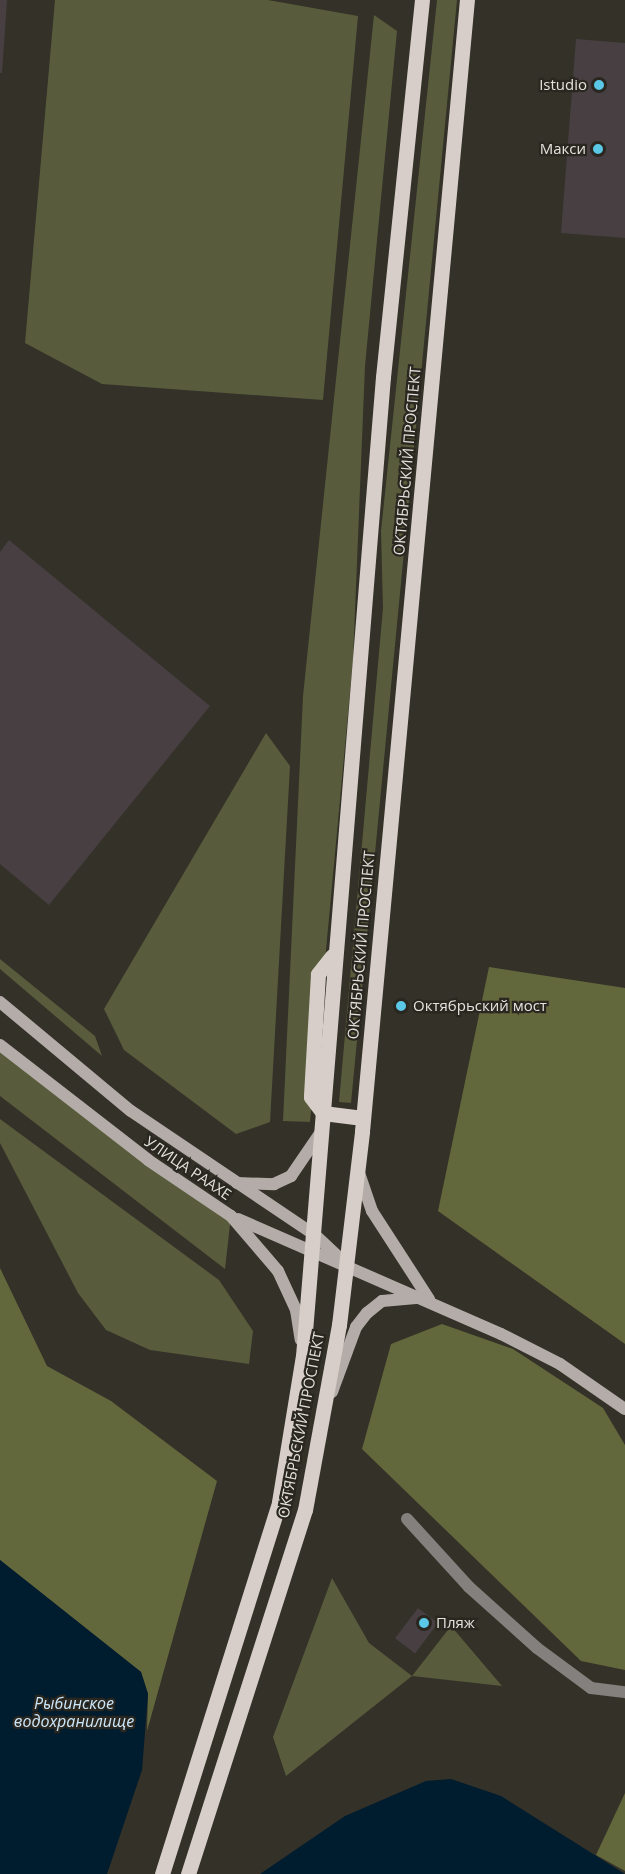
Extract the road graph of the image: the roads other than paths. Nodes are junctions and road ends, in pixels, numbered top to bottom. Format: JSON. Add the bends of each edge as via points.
{"nodes":[{"id":1,"x":422,"y":0,"type":"edge"},
{"id":2,"x":467,"y":0,"type":"edge"},
{"id":3,"x":0,"y":1002,"type":"edge"},
{"id":4,"x":0,"y":1045,"type":"edge"},
{"id":5,"x":323,"y":1113,"type":"junction"},
{"id":6,"x":363,"y":1118,"type":"junction"},
{"id":7,"x":322,"y":1129,"type":"junction"},
{"id":8,"x":358,"y":1170,"type":"junction"},
{"id":9,"x":234,"y":1183,"type":"junction"},
{"id":10,"x":231,"y":1216,"type":"junction"},
{"id":11,"x":315,"y":1235,"type":"junction"},
{"id":12,"x":313,"y":1251,"type":"junction"},
{"id":13,"x":347,"y":1265,"type":"junction"},
{"id":14,"x":429,"y":1299,"type":"junction"},
{"id":15,"x":303,"y":1356,"type":"junction"},
{"id":16,"x":625,"y":1409,"type":"edge"},
{"id":17,"x":324,"y":1412,"type":"junction"},
{"id":18,"x":407,"y":1519,"type":"dead end"},
{"id":19,"x":625,"y":1692,"type":"edge"},
{"id":20,"x":162,"y":1874,"type":"edge"},
{"id":21,"x":188,"y":1874,"type":"edge"}],
"edges":[{"from":1,"to":5,"type":"main road","name":"ОКТЯБРЬСКИЙ ПРОСПЕКТ","via":[[332,956],[318,974],[311,1097]]},
{"from":2,"to":6,"type":"main road","name":"ОКТЯБРЬСКИЙ ПРОСПЕКТ"},
{"from":3,"to":9,"type":"main road","name":"УЛИЦА РААХЕ","via":[[131,1111]]},
{"from":4,"to":10,"type":"main road","name":"УЛИЦА РААХЕ","via":[[148,1160]]},
{"from":5,"to":6,"type":"main road"},
{"from":5,"to":7,"type":"main road","name":"ОКТЯБРЬСКИЙ ПРОСПЕКТ"},
{"from":6,"to":8,"type":"main road","name":"ОКТЯБРЬСКИЙ ПРОСПЕКТ"},
{"from":7,"to":9,"type":"main road","via":[[306,1161],[291,1176],[274,1184]]},
{"from":7,"to":11,"type":"main road","name":"ОКТЯБРЬСКИЙ ПРОСПЕКТ"},
{"from":8,"to":13,"type":"main road","name":"ОКТЯБРЬСКИЙ ПРОСПЕКТ"},
{"from":8,"to":14,"type":"main road","via":[[372,1211]]},
{"from":9,"to":11,"type":"main road","name":"УЛИЦА РААХЕ"},
{"from":10,"to":12,"type":"main road"},
{"from":10,"to":15,"type":"main road","name":"УЛИЦА РААХЕ","via":[[278,1271],[296,1310]]},
{"from":11,"to":12,"type":"main road","name":"ОКТЯБРЬСКИЙ ПРОСПЕКТ"},
{"from":11,"to":13,"type":"main road","name":"УЛИЦА РААХЕ"},
{"from":12,"to":13,"type":"main road"},
{"from":12,"to":15,"type":"main road","name":"ОКТЯБРЬСКИЙ ПРОСПЕКТ"},
{"from":13,"to":14,"type":"main road"},
{"from":13,"to":17,"type":"main road","name":"ОКТЯБРЬСКИЙ ПРОСПЕКТ"},
{"from":14,"to":16,"type":"main road","via":[[560,1364]]},
{"from":14,"to":17,"type":"main road","via":[[401,1296],[367,1313],[356,1327]]},
{"from":15,"to":20,"type":"main road","name":"ОКТЯБРЬСКИЙ ПРОСПЕКТ","via":[[279,1502]]},
{"from":17,"to":21,"type":"main road","name":"ОКТЯБРЬСКИЙ ПРОСПЕКТ","via":[[305,1510]]},
{"from":18,"to":19,"type":"street","via":[[469,1587],[537,1648],[591,1688]]}]}
